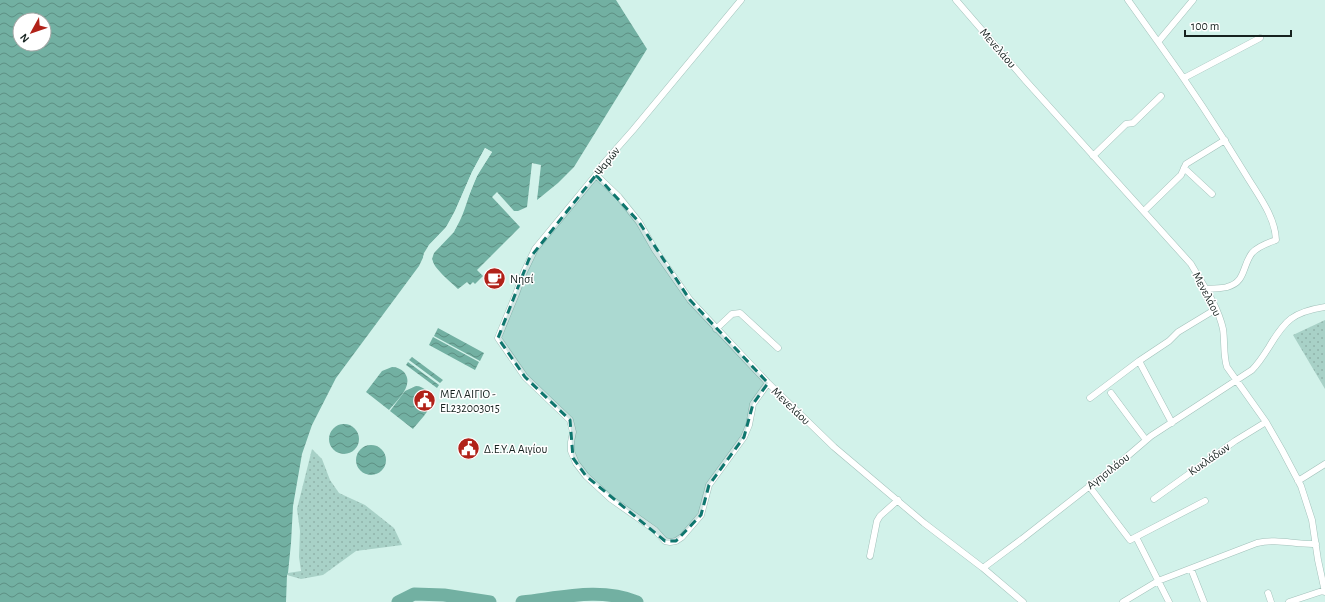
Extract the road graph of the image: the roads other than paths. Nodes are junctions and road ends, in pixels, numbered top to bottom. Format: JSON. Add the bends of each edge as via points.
{"nodes":[{"id":1,"x":741,"y":0,"type":"edge"},
{"id":2,"x":956,"y":0,"type":"edge"},
{"id":3,"x":1128,"y":0,"type":"edge"},
{"id":4,"x":1193,"y":0,"type":"edge"},
{"id":5,"x":1260,"y":38,"type":"dead end"},
{"id":6,"x":1158,"y":42,"type":"junction"},
{"id":7,"x":1184,"y":78,"type":"junction"},
{"id":8,"x":1161,"y":96,"type":"dead end"},
{"id":9,"x":1225,"y":140,"type":"junction"},
{"id":10,"x":1093,"y":156,"type":"junction"},
{"id":11,"x":1184,"y":168,"type":"junction"},
{"id":12,"x":596,"y":175,"type":"junction"},
{"id":13,"x":1212,"y":194,"type":"dead end"},
{"id":14,"x":1144,"y":211,"type":"junction"},
{"id":15,"x":1206,"y":289,"type":"junction"},
{"id":16,"x":1325,"y":307,"type":"edge"},
{"id":17,"x":1216,"y":309,"type":"junction"},
{"id":18,"x":716,"y":329,"type":"junction"},
{"id":19,"x":778,"y":348,"type":"dead end"},
{"id":20,"x":1139,"y":361,"type":"junction"},
{"id":21,"x":1237,"y":380,"type":"junction"},
{"id":22,"x":768,"y":383,"type":"junction"},
{"id":23,"x":1111,"y":393,"type":"dead end"},
{"id":24,"x":1090,"y":398,"type":"dead end"},
{"id":25,"x":1266,"y":422,"type":"junction"},
{"id":26,"x":1172,"y":423,"type":"junction"},
{"id":27,"x":1146,"y":440,"type":"junction"},
{"id":28,"x":1325,"y":464,"type":"edge"},
{"id":29,"x":1298,"y":481,"type":"junction"},
{"id":30,"x":1088,"y":486,"type":"junction"},
{"id":31,"x":1154,"y":499,"type":"dead end"},
{"id":32,"x":898,"y":500,"type":"junction"},
{"id":33,"x":1205,"y":501,"type":"dead end"},
{"id":34,"x":1136,"y":537,"type":"junction"},
{"id":35,"x":1316,"y":544,"type":"junction"},
{"id":36,"x":870,"y":556,"type":"dead end"},
{"id":37,"x":983,"y":568,"type":"junction"},
{"id":38,"x":1191,"y":569,"type":"junction"},
{"id":39,"x":1158,"y":581,"type":"junction"},
{"id":40,"x":1325,"y":591,"type":"edge"},
{"id":41,"x":1268,"y":593,"type":"dead end"},
{"id":42,"x":1126,"y":601,"type":"edge"},
{"id":43,"x":1023,"y":602,"type":"edge"},
{"id":44,"x":1169,"y":602,"type":"edge"},
{"id":45,"x":1204,"y":602,"type":"edge"},
{"id":46,"x":1271,"y":602,"type":"edge"},
{"id":47,"x":1289,"y":602,"type":"edge"}],
"edges":[{"from":1,"to":12,"type":"street","name":"Ψαρών"},
{"from":2,"to":10,"type":"street","name":"Μενελάου"},
{"from":3,"to":6,"type":"street"},
{"from":4,"to":6,"type":"street"},
{"from":5,"to":7,"type":"street"},
{"from":6,"to":7,"type":"street"},
{"from":7,"to":9,"type":"street"},
{"from":8,"to":10,"type":"street","via":[[1133,123],[1126,124]]},
{"from":9,"to":11,"type":"street","via":[[1186,164]]},
{"from":9,"to":15,"type":"street","via":[[1273,220],[1276,240],[1253,252],[1241,278],[1234,284],[1227,288]]},
{"from":10,"to":14,"type":"street","name":"Μενελάου"},
{"from":11,"to":13,"type":"street"},
{"from":11,"to":14,"type":"street","via":[[1181,175]]},
{"from":12,"to":18,"type":"street","name":"Μενελάου","via":[[640,222],[655,250],[687,295]]},
{"from":12,"to":22,"type":"street","name":"Ψαρών","via":[[535,249],[498,338],[525,377],[570,420],[573,432],[571,451],[579,467],[611,499],[655,530],[665,541],[676,541],[701,515],[709,485],[744,437],[753,404]]},
{"from":14,"to":15,"type":"street","name":"Μενελάου","via":[[1191,264]]},
{"from":15,"to":17,"type":"street","name":"Μενελάου"},
{"from":16,"to":21,"type":"street","name":"Αγησιλάου","via":[[1310,309],[1292,318],[1277,332],[1257,365]]},
{"from":17,"to":20,"type":"street","via":[[1178,332]]},
{"from":17,"to":21,"type":"street","name":"Μενελάου","via":[[1223,330],[1226,361]]},
{"from":18,"to":19,"type":"street","via":[[732,314],[740,313]]},
{"from":18,"to":22,"type":"street","name":"Μενελάου"},
{"from":20,"to":24,"type":"street"},
{"from":20,"to":26,"type":"street"},
{"from":21,"to":25,"type":"street","name":"Μενελάου"},
{"from":21,"to":26,"type":"street","name":"Αγησιλάου"},
{"from":22,"to":32,"type":"street","name":"Μενελάου","via":[[834,447]]},
{"from":23,"to":27,"type":"street"},
{"from":25,"to":29,"type":"street","name":"Μενελάου"},
{"from":25,"to":31,"type":"street","name":"Κυκλάδων","via":[[1229,444]]},
{"from":26,"to":27,"type":"street","name":"Αγησιλάου"},
{"from":27,"to":30,"type":"street","name":"Αγησιλάου"},
{"from":28,"to":29,"type":"street"},
{"from":29,"to":35,"type":"street","name":"Μενελάου","via":[[1312,520]]},
{"from":30,"to":34,"type":"street","via":[[1128,539]]},
{"from":30,"to":37,"type":"street","name":"Αγησιλάου"},
{"from":32,"to":36,"type":"street","via":[[880,516]]},
{"from":32,"to":37,"type":"street","name":"Μενελάου"},
{"from":33,"to":34,"type":"street"},
{"from":34,"to":39,"type":"street"},
{"from":35,"to":38,"type":"street","via":[[1265,542]]},
{"from":35,"to":40,"type":"street","name":"Μενελάου"},
{"from":37,"to":43,"type":"street","name":"Μενελάου"},
{"from":38,"to":39,"type":"street"},
{"from":38,"to":45,"type":"street"},
{"from":39,"to":42,"type":"street"},
{"from":39,"to":44,"type":"street"},
{"from":40,"to":47,"type":"street"},
{"from":41,"to":46,"type":"street"}]}
